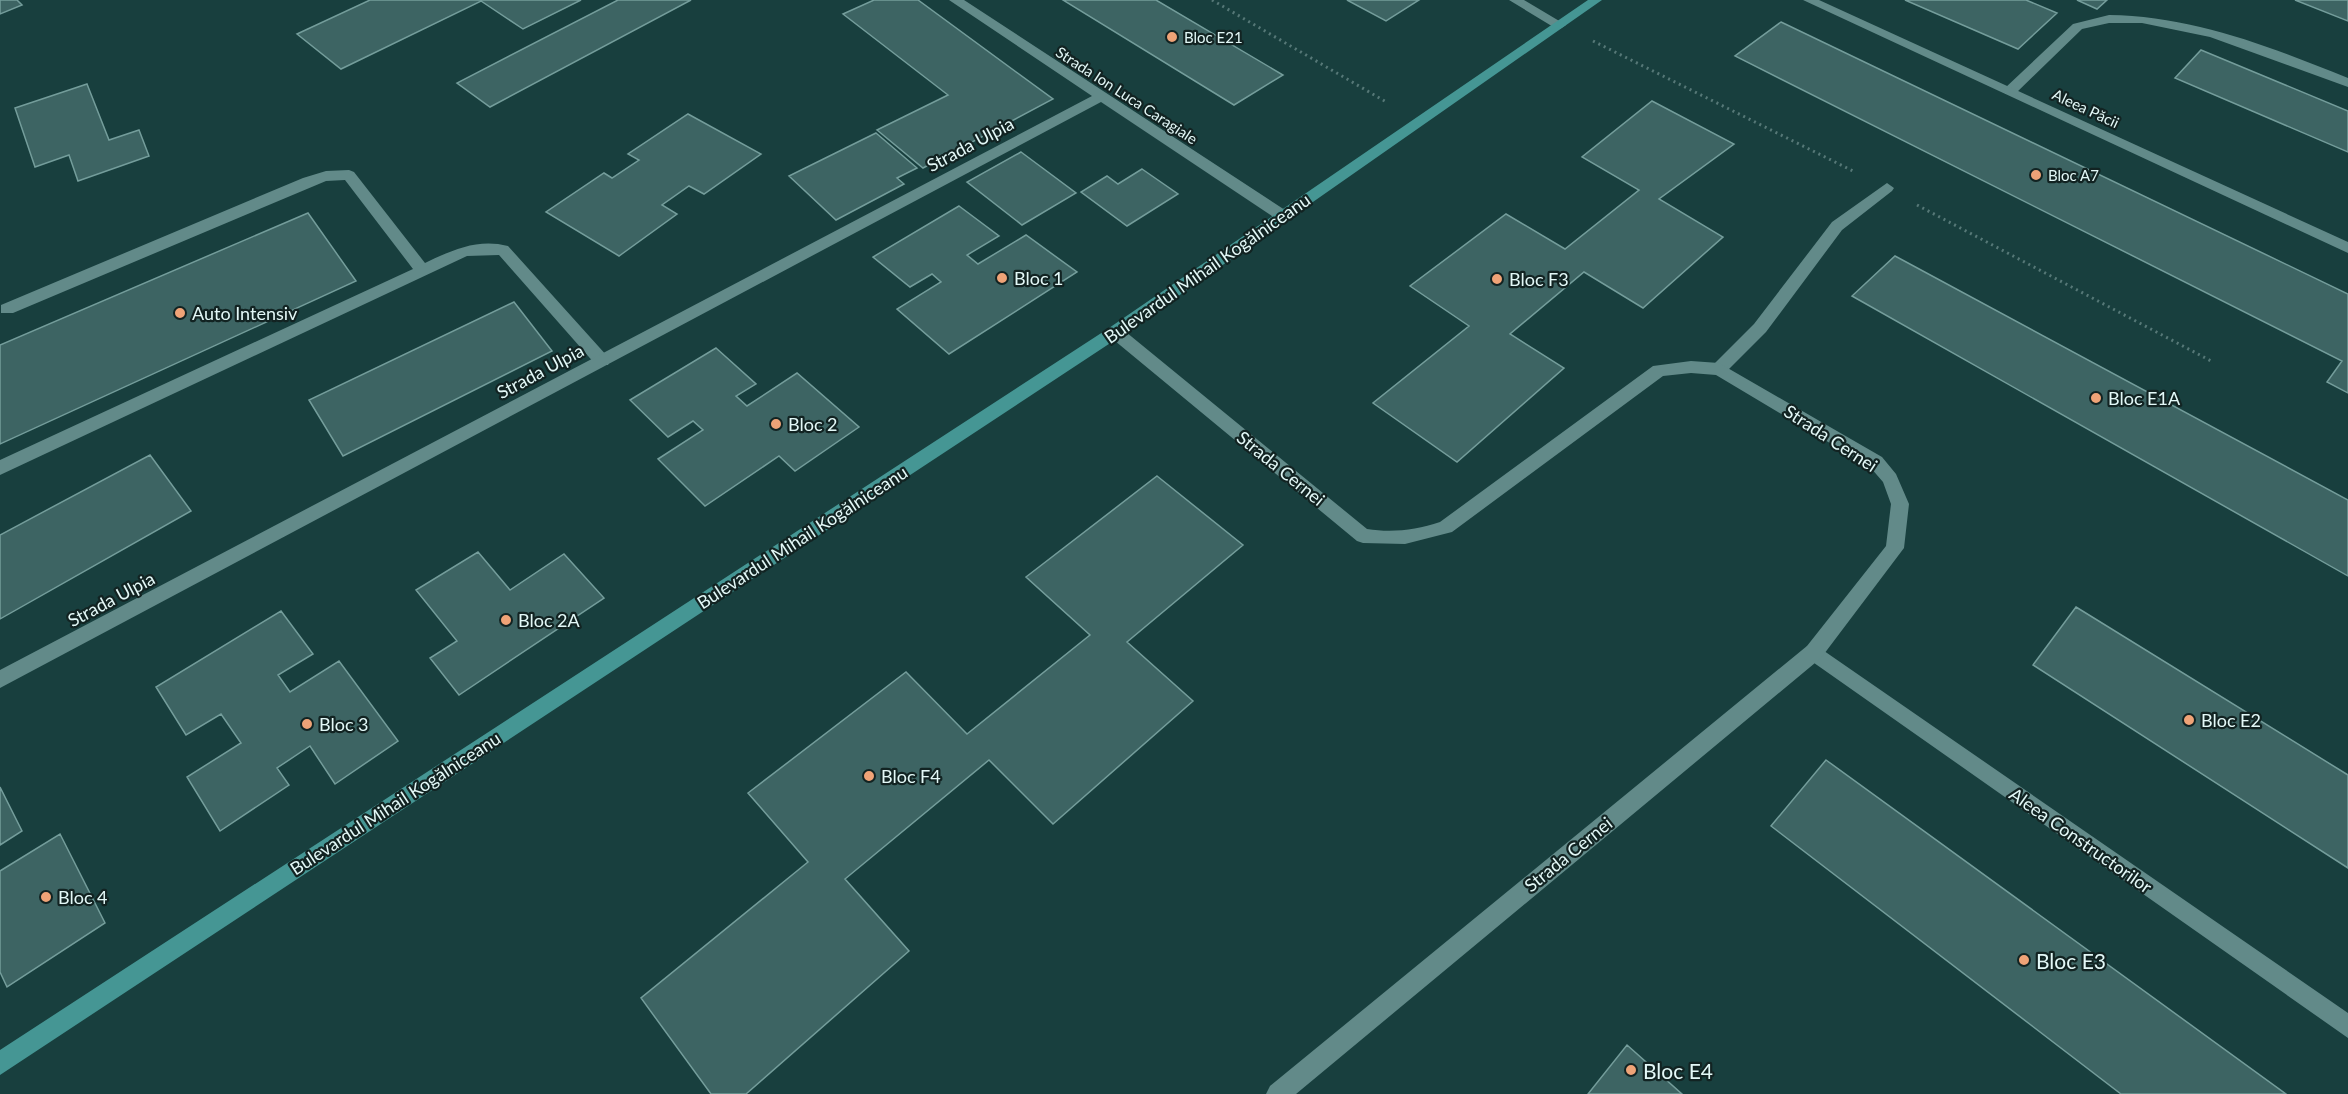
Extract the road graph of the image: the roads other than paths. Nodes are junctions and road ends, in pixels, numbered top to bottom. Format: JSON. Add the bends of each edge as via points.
{"nodes":[{"id":1,"x":955,"y":0,"type":"edge"},
{"id":2,"x":1515,"y":0,"type":"edge"},
{"id":3,"x":1596,"y":0,"type":"edge"},
{"id":4,"x":1809,"y":0,"type":"edge"},
{"id":5,"x":1560,"y":25,"type":"junction"},
{"id":6,"x":2348,"y":83,"type":"edge"},
{"id":7,"x":2010,"y":91,"type":"junction"},
{"id":8,"x":1099,"y":98,"type":"junction"},
{"id":9,"x":1887,"y":188,"type":"dead end"},
{"id":10,"x":1283,"y":216,"type":"junction"},
{"id":11,"x":2348,"y":248,"type":"edge"},
{"id":12,"x":422,"y":270,"type":"junction"},
{"id":13,"x":7,"y":309,"type":"dead end"},
{"id":14,"x":1115,"y":332,"type":"junction"},
{"id":15,"x":602,"y":361,"type":"junction"},
{"id":16,"x":1719,"y":369,"type":"junction"},
{"id":17,"x":0,"y":468,"type":"edge"},
{"id":18,"x":1814,"y":652,"type":"junction"},
{"id":19,"x":0,"y":680,"type":"edge"},
{"id":20,"x":2348,"y":1027,"type":"edge"},
{"id":21,"x":0,"y":1063,"type":"edge"},
{"id":22,"x":1278,"y":1094,"type":"edge"}],
"edges":[{"from":1,"to":8,"type":"street","name":"Strada Ion Luca Caragiale"},
{"from":2,"to":5,"type":"street"},
{"from":3,"to":5,"type":"street","name":"Bulevardul Mihail Kogălniceanu"},
{"from":4,"to":7,"type":"street","name":"Aleea Păcii"},
{"from":5,"to":10,"type":"street","name":"Bulevardul Mihail Kogălniceanu"},
{"from":6,"to":7,"type":"street","via":[[2204,24],[2147,12],[2119,14],[2079,25]]},
{"from":7,"to":11,"type":"street","name":"Aleea Păcii"},
{"from":8,"to":10,"type":"street","name":"Strada Ion Luca Caragiale"},
{"from":8,"to":15,"type":"street","name":"Strada Ulpia"},
{"from":9,"to":16,"type":"street","via":[[1837,226],[1760,328]]},
{"from":10,"to":14,"type":"street","name":"Bulevardul Mihail Kogălniceanu"},
{"from":12,"to":13,"type":"street","via":[[349,175],[326,176]]},
{"from":12,"to":15,"type":"street","via":[[464,251],[503,249]]},
{"from":12,"to":17,"type":"street"},
{"from":14,"to":16,"type":"street","name":"Strada Cernei","via":[[1363,536],[1384,539],[1446,527],[1659,370]]},
{"from":14,"to":21,"type":"street","name":"Bulevardul Mihail Kogălniceanu"},
{"from":15,"to":19,"type":"street","name":"Strada Ulpia"},
{"from":16,"to":18,"type":"street","name":"Strada Cernei","via":[[1876,462],[1890,479],[1900,504],[1895,548]]},
{"from":18,"to":20,"type":"street","name":"Aleea Constructorilor"},
{"from":18,"to":22,"type":"street","name":"Strada Cernei"}]}
